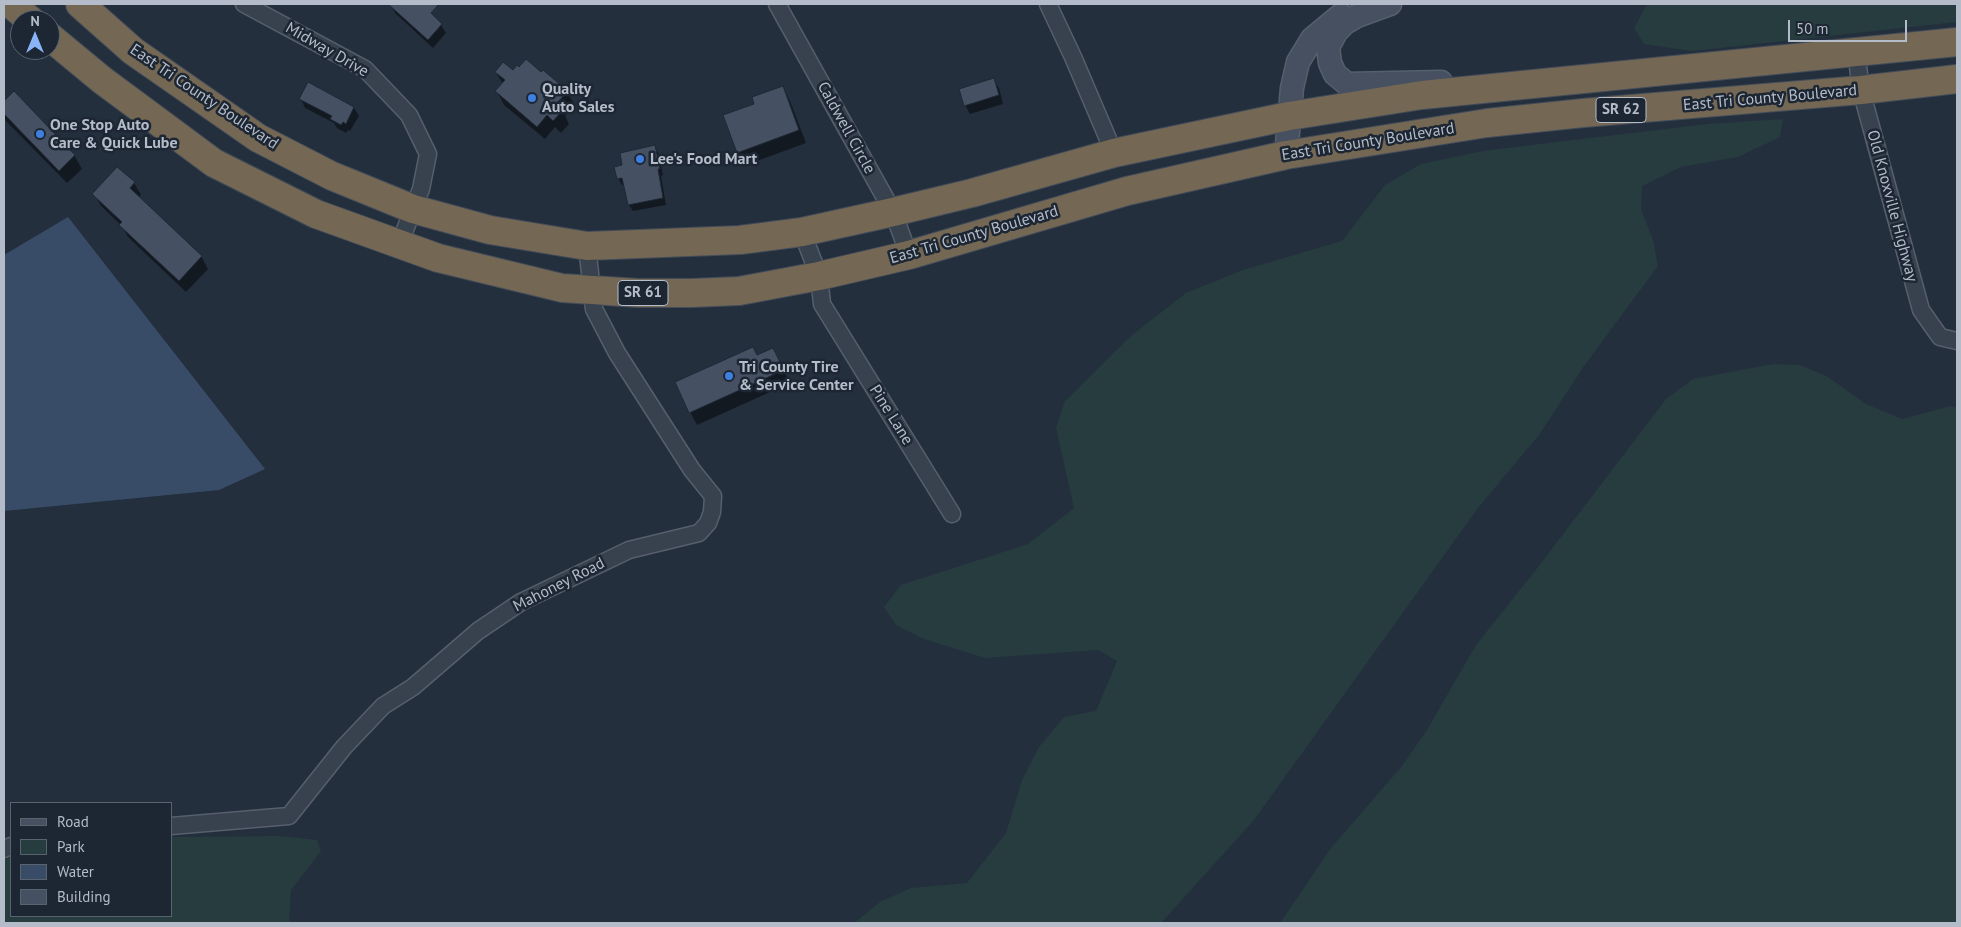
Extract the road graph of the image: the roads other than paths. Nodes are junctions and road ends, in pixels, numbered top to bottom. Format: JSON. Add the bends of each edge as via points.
{"nodes":[{"id":1,"x":80,"y":4,"type":"edge"},
{"id":2,"x":244,"y":4,"type":"edge"},
{"id":3,"x":777,"y":4,"type":"edge"},
{"id":4,"x":1048,"y":4,"type":"edge"},
{"id":5,"x":1363,"y":4,"type":"edge"},
{"id":6,"x":1390,"y":4,"type":"edge"},
{"id":7,"x":1957,"y":42,"type":"edge"},
{"id":8,"x":60,"y":45,"type":"edge"},
{"id":9,"x":1856,"y":51,"type":"junction"},
{"id":10,"x":1957,"y":79,"type":"edge"},
{"id":11,"x":1554,"y":81,"type":"junction"},
{"id":12,"x":1861,"y":90,"type":"junction"},
{"id":13,"x":1288,"y":116,"type":"junction"},
{"id":14,"x":1114,"y":153,"type":"junction"},
{"id":15,"x":1286,"y":155,"type":"junction"},
{"id":16,"x":414,"y":209,"type":"junction"},
{"id":17,"x":893,"y":212,"type":"junction"},
{"id":18,"x":802,"y":232,"type":"junction"},
{"id":19,"x":399,"y":245,"type":"junction"},
{"id":20,"x":587,"y":246,"type":"junction"},
{"id":21,"x":908,"y":255,"type":"junction"},
{"id":22,"x":819,"y":276,"type":"junction"},
{"id":23,"x":593,"y":291,"type":"junction"},
{"id":24,"x":1957,"y":341,"type":"edge"},
{"id":25,"x":952,"y":514,"type":"dead end"},
{"id":26,"x":172,"y":826,"type":"edge"}],
"edges":[{"from":1,"to":16,"type":"highway","name":"East Tri County Boulevard","via":[[133,51],[258,138],[332,176]]},
{"from":2,"to":16,"type":"street","name":"Midway Drive","via":[[365,69],[409,115],[428,154]]},
{"from":3,"to":17,"type":"street","name":"Caldwell Circle"},
{"from":4,"to":14,"type":"street"},
{"from":5,"to":13,"type":"main road","via":[[1336,18],[1312,39],[1298,62]]},
{"from":6,"to":11,"type":"main road","via":[[1357,16],[1336,32],[1328,47],[1330,64],[1334,74],[1347,84]]},
{"from":7,"to":9,"type":"highway","name":"East Tri County Boulevard","number":"SR 62"},
{"from":8,"to":19,"type":"highway","name":"East Tri County Boulevard","number":"SR 61","via":[[214,163],[316,214]]},
{"from":9,"to":11,"type":"highway","name":"East Tri County Boulevard","number":"SR 62"},
{"from":9,"to":12,"type":"street","name":"Old Knoxville Highway"},
{"from":10,"to":12,"type":"highway","name":"East Tri County Boulevard","number":"SR 62"},
{"from":11,"to":13,"type":"highway","name":"East Tri County Boulevard","number":"SR 62","via":[[1422,95]]},
{"from":12,"to":15,"type":"highway","name":"East Tri County Boulevard","number":"SR 62","via":[[1487,123]]},
{"from":12,"to":24,"type":"street","name":"Old Knoxville Highway","via":[[1921,310],[1940,337]]},
{"from":13,"to":14,"type":"highway","name":"East Tri County Boulevard"},
{"from":13,"to":15,"type":"main road"},
{"from":14,"to":17,"type":"highway","name":"East Tri County Boulevard"},
{"from":15,"to":21,"type":"highway","name":"East Tri County Boulevard","number":"SR 61","via":[[1127,191]]},
{"from":16,"to":19,"type":"street","name":"Midway Drive"},
{"from":16,"to":20,"type":"highway","name":"East Tri County Boulevard","via":[[490,230]]},
{"from":17,"to":18,"type":"highway","name":"East Tri County Boulevard"},
{"from":17,"to":21,"type":"street","name":"Caldwell Circle"},
{"from":18,"to":20,"type":"highway","name":"East Tri County Boulevard","via":[[740,240]]},
{"from":18,"to":22,"type":"street","name":"Pine Lane"},
{"from":19,"to":23,"type":"highway","name":"East Tri County Boulevard","number":"SR 61","via":[[438,258],[562,288]]},
{"from":20,"to":23,"type":"street","name":"Mahoney Road"},
{"from":21,"to":22,"type":"highway","name":"East Tri County Boulevard","number":"SR 61"},
{"from":22,"to":23,"type":"highway","name":"East Tri County Boulevard","number":"SR 61","via":[[739,290],[692,293]]},
{"from":22,"to":25,"type":"street","name":"Pine Lane","via":[[822,304]]},
{"from":23,"to":26,"type":"street","name":"Mahoney Road","via":[[594,309],[617,353],[712,496],[708,523],[699,533],[629,550],[521,602],[478,631],[413,687],[383,706],[344,747],[289,816]]}]}
